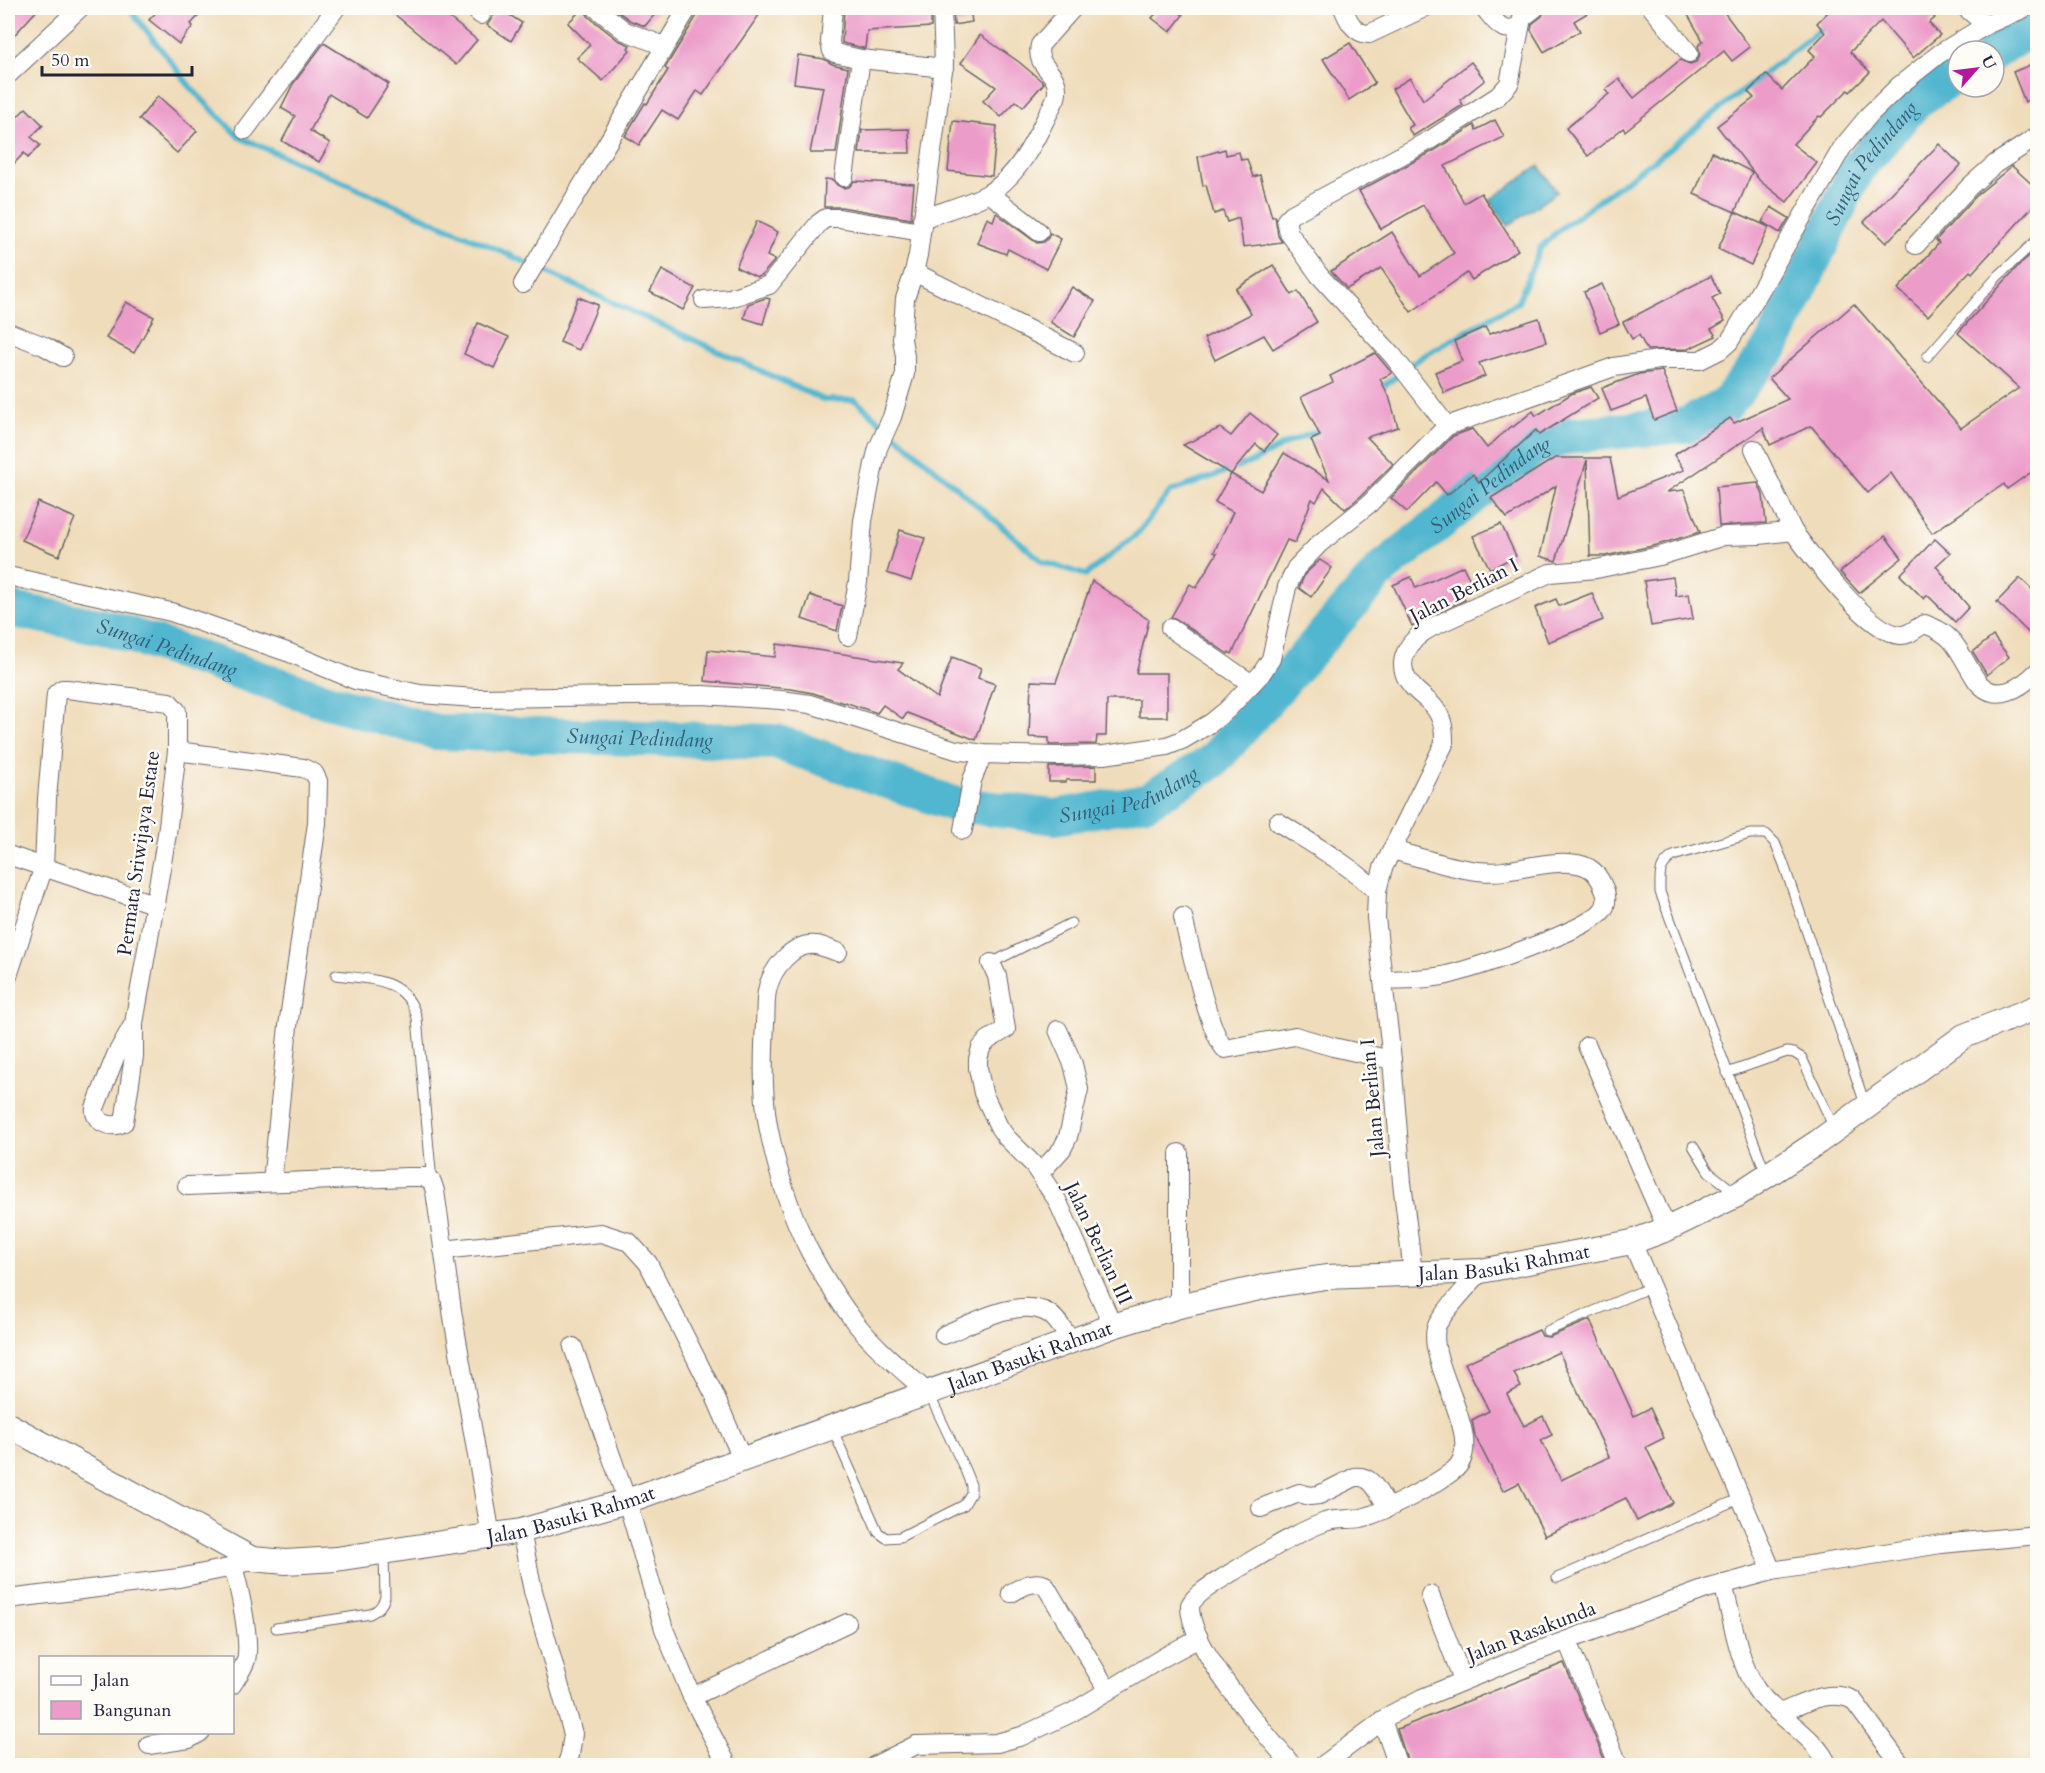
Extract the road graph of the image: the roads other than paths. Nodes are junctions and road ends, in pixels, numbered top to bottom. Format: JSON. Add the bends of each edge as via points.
{"nodes":[{"id":1,"x":80,"y":8,"type":"edge"},
{"id":2,"x":336,"y":8,"type":"edge"},
{"id":3,"x":596,"y":8,"type":"edge"},
{"id":4,"x":688,"y":8,"type":"edge"},
{"id":5,"x":833,"y":8,"type":"edge"},
{"id":6,"x":942,"y":8,"type":"edge"},
{"id":7,"x":1073,"y":8,"type":"edge"},
{"id":8,"x":1343,"y":8,"type":"edge"},
{"id":9,"x":1424,"y":8,"type":"edge"},
{"id":10,"x":1484,"y":8,"type":"edge"},
{"id":11,"x":1535,"y":8,"type":"edge"},
{"id":12,"x":1652,"y":8,"type":"edge"},
{"id":13,"x":1966,"y":8,"type":"edge"},
{"id":14,"x":2025,"y":8,"type":"edge"},
{"id":15,"x":1986,"y":25,"type":"junction"},
{"id":16,"x":1520,"y":26,"type":"junction"},
{"id":17,"x":664,"y":46,"type":"junction"},
{"id":18,"x":1689,"y":53,"type":"dead end"},
{"id":19,"x":861,"y":59,"type":"junction"},
{"id":20,"x":944,"y":68,"type":"junction"},
{"id":21,"x":8,"y":75,"type":"edge"},
{"id":22,"x":245,"y":130,"type":"dead end"},
{"id":23,"x":2037,"y":136,"type":"edge"},
{"id":24,"x":844,"y":177,"type":"dead end"},
{"id":25,"x":989,"y":193,"type":"junction"},
{"id":26,"x":922,"y":225,"type":"junction"},
{"id":27,"x":1039,"y":232,"type":"dead end"},
{"id":28,"x":2037,"y":239,"type":"edge"},
{"id":29,"x":1916,"y":245,"type":"dead end"},
{"id":30,"x":914,"y":272,"type":"junction"},
{"id":31,"x":523,"y":284,"type":"dead end"},
{"id":32,"x":704,"y":300,"type":"dead end"},
{"id":33,"x":8,"y":332,"type":"edge"},
{"id":34,"x":1075,"y":353,"type":"dead end"},
{"id":35,"x":63,"y":357,"type":"dead end"},
{"id":36,"x":1927,"y":357,"type":"dead end"},
{"id":37,"x":1447,"y":426,"type":"junction"},
{"id":38,"x":1754,"y":449,"type":"dead end"},
{"id":39,"x":1793,"y":531,"type":"junction"},
{"id":40,"x":8,"y":576,"type":"edge"},
{"id":41,"x":1170,"y":628,"type":"dead end"},
{"id":42,"x":848,"y":636,"type":"dead end"},
{"id":43,"x":2037,"y":671,"type":"edge"},
{"id":44,"x":1252,"y":684,"type":"junction"},
{"id":45,"x":177,"y":751,"type":"junction"},
{"id":46,"x":983,"y":754,"type":"junction"},
{"id":47,"x":1278,"y":822,"type":"dead end"},
{"id":48,"x":963,"y":830,"type":"dead end"},
{"id":49,"x":1392,"y":850,"type":"junction"},
{"id":50,"x":8,"y":855,"type":"edge"},
{"id":51,"x":44,"y":866,"type":"junction"},
{"id":52,"x":1377,"y":891,"type":"junction"},
{"id":53,"x":156,"y":905,"type":"junction"},
{"id":54,"x":1183,"y":917,"type":"dead end"},
{"id":55,"x":1071,"y":923,"type":"dead end"},
{"id":56,"x":838,"y":952,"type":"dead end"},
{"id":57,"x":991,"y":963,"type":"joint"},
{"id":58,"x":336,"y":975,"type":"dead end"},
{"id":59,"x":8,"y":976,"type":"edge"},
{"id":60,"x":1383,"y":980,"type":"junction"},
{"id":61,"x":2037,"y":1007,"type":"edge"},
{"id":62,"x":134,"y":1023,"type":"junction"},
{"id":63,"x":1058,"y":1030,"type":"dead end"},
{"id":64,"x":1587,"y":1046,"type":"dead end"},
{"id":65,"x":1392,"y":1060,"type":"junction"},
{"id":66,"x":1726,"y":1073,"type":"junction"},
{"id":67,"x":1866,"y":1107,"type":"junction"},
{"id":68,"x":1835,"y":1131,"type":"junction"},
{"id":69,"x":1693,"y":1146,"type":"dead end"},
{"id":70,"x":1179,"y":1153,"type":"dead end"},
{"id":71,"x":1040,"y":1173,"type":"junction"},
{"id":72,"x":1767,"y":1176,"type":"junction"},
{"id":73,"x":272,"y":1182,"type":"junction"},
{"id":74,"x":432,"y":1182,"type":"junction"},
{"id":75,"x":187,"y":1185,"type":"dead end"},
{"id":76,"x":1737,"y":1195,"type":"junction"},
{"id":77,"x":1667,"y":1228,"type":"junction"},
{"id":78,"x":1632,"y":1242,"type":"junction"},
{"id":79,"x":443,"y":1250,"type":"junction"},
{"id":80,"x":1481,"y":1271,"type":"junction"},
{"id":81,"x":1413,"y":1273,"type":"junction"},
{"id":82,"x":1651,"y":1287,"type":"junction"},
{"id":83,"x":1179,"y":1306,"type":"junction"},
{"id":84,"x":1113,"y":1326,"type":"junction"},
{"id":85,"x":1547,"y":1331,"type":"dead end"},
{"id":86,"x":944,"y":1335,"type":"dead end"},
{"id":87,"x":1072,"y":1342,"type":"junction"},
{"id":88,"x":573,"y":1347,"type":"dead end"},
{"id":89,"x":929,"y":1394,"type":"junction"},
{"id":90,"x":8,"y":1425,"type":"edge"},
{"id":91,"x":832,"y":1428,"type":"junction"},
{"id":92,"x":743,"y":1461,"type":"junction"},
{"id":93,"x":1741,"y":1498,"type":"junction"},
{"id":94,"x":627,"y":1501,"type":"junction"},
{"id":95,"x":1261,"y":1508,"type":"dead end"},
{"id":96,"x":1387,"y":1508,"type":"junction"},
{"id":97,"x":520,"y":1531,"type":"junction"},
{"id":98,"x":2037,"y":1534,"type":"edge"},
{"id":99,"x":491,"y":1536,"type":"junction"},
{"id":100,"x":384,"y":1554,"type":"junction"},
{"id":101,"x":243,"y":1563,"type":"junction"},
{"id":102,"x":1772,"y":1571,"type":"junction"},
{"id":103,"x":1557,"y":1578,"type":"dead end"},
{"id":104,"x":1723,"y":1584,"type":"junction"},
{"id":105,"x":1011,"y":1593,"type":"dead end"},
{"id":106,"x":1430,"y":1595,"type":"dead end"},
{"id":107,"x":8,"y":1599,"type":"edge"},
{"id":108,"x":847,"y":1623,"type":"dead end"},
{"id":109,"x":276,"y":1628,"type":"dead end"},
{"id":110,"x":1199,"y":1638,"type":"junction"},
{"id":111,"x":1567,"y":1641,"type":"junction"},
{"id":112,"x":1464,"y":1680,"type":"junction"},
{"id":113,"x":234,"y":1682,"type":"edge"},
{"id":114,"x":1108,"y":1691,"type":"junction"},
{"id":115,"x":692,"y":1697,"type":"junction"},
{"id":116,"x":1780,"y":1713,"type":"junction"},
{"id":117,"x":1382,"y":1720,"type":"junction"},
{"id":118,"x":198,"y":1734,"type":"edge"},
{"id":119,"x":150,"y":1745,"type":"dead end"},
{"id":120,"x":566,"y":1766,"type":"edge"},
{"id":121,"x":728,"y":1766,"type":"edge"},
{"id":122,"x":874,"y":1766,"type":"edge"},
{"id":123,"x":1293,"y":1766,"type":"edge"},
{"id":124,"x":1322,"y":1766,"type":"edge"},
{"id":125,"x":1398,"y":1766,"type":"edge"},
{"id":126,"x":1619,"y":1766,"type":"edge"},
{"id":127,"x":1828,"y":1766,"type":"edge"},
{"id":128,"x":1902,"y":1766,"type":"edge"}],
"edges":[{"from":1,"to":21,"type":"street"},
{"from":2,"to":22,"type":"street"},
{"from":3,"to":17,"type":"street","via":[[625,31]]},
{"from":4,"to":17,"type":"street"},
{"from":5,"to":19,"type":"street","via":[[832,51]]},
{"from":6,"to":20,"type":"street"},
{"from":7,"to":25,"type":"street","via":[[1038,52],[1057,84],[1056,98],[1012,173]]},
{"from":8,"to":9,"type":"street","via":[[1355,29],[1364,34]]},
{"from":10,"to":16,"type":"street","via":[[1502,28]]},
{"from":11,"to":16,"type":"street","via":[[1522,18]]},
{"from":12,"to":18,"type":"street"},
{"from":13,"to":15,"type":"street"},
{"from":14,"to":15,"type":"street"},
{"from":15,"to":37,"type":"street","via":[[1939,54],[1900,85],[1842,148],[1758,294],[1720,350],[1700,360],[1658,360],[1614,367]]},
{"from":16,"to":37,"type":"street","via":[[1509,84],[1498,96],[1430,140],[1286,220],[1289,233],[1319,274],[1393,356]]},
{"from":17,"to":31,"type":"street"},
{"from":19,"to":20,"type":"street"},
{"from":19,"to":24,"type":"street"},
{"from":20,"to":26,"type":"street"},
{"from":23,"to":29,"type":"street","via":[[1970,186]]},
{"from":25,"to":26,"type":"street"},
{"from":25,"to":27,"type":"street"},
{"from":26,"to":30,"type":"street"},
{"from":26,"to":32,"type":"street","via":[[826,218],[769,285],[730,298]]},
{"from":28,"to":36,"type":"lane","via":[[1997,277]]},
{"from":30,"to":34,"type":"street"},
{"from":30,"to":42,"type":"street","via":[[905,299],[905,374],[871,478]]},
{"from":33,"to":35,"type":"street"},
{"from":37,"to":44,"type":"street","via":[[1369,504],[1296,568],[1287,587],[1271,659]]},
{"from":38,"to":39,"type":"street"},
{"from":39,"to":43,"type":"street","via":[[1820,567],[1873,622],[1899,635],[1925,624],[1938,629],[1953,642],[1982,686],[1997,692],[2015,690]]},
{"from":39,"to":49,"type":"street","name":"Jalan Berlian I","via":[[1724,536],[1660,556],[1596,569],[1550,573],[1421,633],[1405,654],[1404,673],[1413,688],[1438,711],[1445,729],[1444,744]]},
{"from":40,"to":46,"type":"street","via":[[171,612],[355,680],[420,694],[475,698],[702,695],[782,699],[810,704],[956,750]]},
{"from":41,"to":44,"type":"street"},
{"from":44,"to":46,"type":"street","via":[[1211,723],[1167,746],[1104,755]]},
{"from":45,"to":51,"type":"street","name":"Permata Sriwijaya Estate","via":[[177,711],[169,702],[58,691],[54,698]]},
{"from":45,"to":53,"type":"street","name":"Permata Sriwijaya Estate"},
{"from":45,"to":73,"type":"street","via":[[303,768],[314,773],[318,781],[317,823],[288,1026]]},
{"from":46,"to":48,"type":"street","via":[[972,780]]},
{"from":47,"to":52,"type":"street","via":[[1347,866]]},
{"from":49,"to":52,"type":"street","name":"Jalan Berlian I"},
{"from":49,"to":60,"type":"street","via":[[1478,871],[1574,864],[1598,876],[1607,900],[1597,916],[1580,927],[1485,964],[1444,976]]},
{"from":50,"to":51,"type":"street"},
{"from":51,"to":53,"type":"street"},
{"from":51,"to":59,"type":"street","name":"Permata Sriwijaya Estate"},
{"from":52,"to":60,"type":"street","name":"Jalan Berlian I"},
{"from":53,"to":62,"type":"street","name":"Permata Sriwijaya Estate"},
{"from":54,"to":65,"type":"street","via":[[1204,999],[1225,1048],[1295,1036]]},
{"from":55,"to":57,"type":"lane"},
{"from":56,"to":89,"type":"street","via":[[815,945],[799,948],[779,964],[767,990],[764,1053],[771,1141],[793,1211],[829,1287],[855,1323]]},
{"from":57,"to":71,"type":"street","name":"Jalan Berlian III","via":[[1006,1029],[981,1047],[978,1068],[983,1093],[999,1127]]},
{"from":58,"to":74,"type":"lane","via":[[386,982],[398,988],[414,1007]]},
{"from":60,"to":65,"type":"street","name":"Jalan Berlian I"},
{"from":61,"to":67,"type":"street","name":"Jalan Basuki Rahmat","via":[[1964,1036]]},
{"from":62,"to":62,"type":"street","name":"Permata Sriwijaya Estate","via":[[134,1056],[124,1122],[108,1124],[97,1120],[95,1108],[116,1055]]},
{"from":63,"to":71,"type":"street","via":[[1079,1089],[1068,1137]]},
{"from":64,"to":77,"type":"street"},
{"from":65,"to":81,"type":"street","name":"Jalan Berlian I"},
{"from":66,"to":67,"type":"lane","via":[[1660,892],[1660,871],[1673,856],[1750,834],[1766,834],[1775,843],[1783,862]]},
{"from":66,"to":68,"type":"lane","via":[[1786,1052],[1794,1053],[1802,1058]]},
{"from":66,"to":72,"type":"lane"},
{"from":67,"to":68,"type":"street","name":"Jalan Basuki Rahmat"},
{"from":68,"to":72,"type":"street","name":"Jalan Basuki Rahmat"},
{"from":69,"to":76,"type":"lane","via":[[1709,1172]]},
{"from":70,"to":83,"type":"street"},
{"from":71,"to":84,"type":"street","name":"Jalan Berlian III","via":[[1070,1227]]},
{"from":72,"to":76,"type":"street","name":"Jalan Basuki Rahmat"},
{"from":73,"to":74,"type":"street","via":[[424,1177]]},
{"from":73,"to":75,"type":"street"},
{"from":74,"to":79,"type":"street"},
{"from":76,"to":77,"type":"street","name":"Jalan Basuki Rahmat"},
{"from":77,"to":78,"type":"street","name":"Jalan Basuki Rahmat"},
{"from":78,"to":80,"type":"street","name":"Jalan Basuki Rahmat"},
{"from":78,"to":82,"type":"street"},
{"from":79,"to":92,"type":"street","via":[[601,1233],[629,1242],[648,1263]]},
{"from":79,"to":99,"type":"street"},
{"from":80,"to":81,"type":"street","name":"Jalan Basuki Rahmat"},
{"from":80,"to":96,"type":"street","via":[[1442,1315],[1436,1328],[1442,1370],[1460,1418],[1464,1457],[1454,1470]]},
{"from":81,"to":83,"type":"street","name":"Jalan Basuki Rahmat","via":[[1326,1277]]},
{"from":82,"to":85,"type":"lane"},
{"from":82,"to":93,"type":"street"},
{"from":83,"to":84,"type":"street","name":"Jalan Basuki Rahmat"},
{"from":84,"to":87,"type":"street","name":"Jalan Basuki Rahmat"},
{"from":86,"to":87,"type":"street","via":[[1007,1309],[1035,1309],[1052,1316]]},
{"from":87,"to":89,"type":"street","name":"Jalan Basuki Rahmat"},
{"from":88,"to":94,"type":"street"},
{"from":89,"to":91,"type":"street","name":"Jalan Basuki Rahmat"},
{"from":89,"to":91,"type":"lane","via":[[965,1470],[971,1493],[964,1505],[900,1537],[886,1538],[878,1532]]},
{"from":90,"to":101,"type":"street","name":"Jalan Basuki Rahmat"},
{"from":91,"to":92,"type":"street","name":"Jalan Basuki Rahmat"},
{"from":92,"to":94,"type":"street","name":"Jalan Basuki Rahmat"},
{"from":93,"to":102,"type":"street"},
{"from":93,"to":103,"type":"lane"},
{"from":94,"to":97,"type":"street","name":"Jalan Basuki Rahmat"},
{"from":94,"to":115,"type":"street","via":[[664,1629]]},
{"from":95,"to":96,"type":"street","via":[[1299,1494],[1320,1495],[1355,1477],[1365,1477]]},
{"from":96,"to":110,"type":"street","via":[[1359,1518],[1326,1522],[1302,1533],[1196,1597],[1190,1608]]},
{"from":97,"to":99,"type":"street","name":"Jalan Basuki Rahmat"},
{"from":97,"to":120,"type":"street","via":[[573,1734]]},
{"from":98,"to":102,"type":"street","name":"Jalan Rasakunda","via":[[1941,1544]]},
{"from":99,"to":100,"type":"street","name":"Jalan Basuki Rahmat"},
{"from":100,"to":101,"type":"street","name":"Jalan Basuki Rahmat"},
{"from":100,"to":109,"type":"lane","via":[[385,1597],[376,1611]]},
{"from":101,"to":107,"type":"street","via":[[179,1578]]},
{"from":101,"to":113,"type":"street","via":[[241,1600],[247,1653]]},
{"from":102,"to":104,"type":"street","name":"Jalan Rasakunda"},
{"from":104,"to":111,"type":"street","name":"Jalan Rasakunda"},
{"from":104,"to":116,"type":"street","via":[[1750,1678]]},
{"from":105,"to":114,"type":"street","via":[[1030,1583],[1045,1585]]},
{"from":106,"to":112,"type":"street"},
{"from":108,"to":115,"type":"street"},
{"from":110,"to":114,"type":"street"},
{"from":110,"to":123,"type":"street","via":[[1246,1711]]},
{"from":111,"to":112,"type":"street","name":"Jalan Rasakunda"},
{"from":111,"to":126,"type":"street"},
{"from":112,"to":117,"type":"street","name":"Jalan Rasakunda"},
{"from":114,"to":122,"type":"street","via":[[1022,1736],[997,1743],[916,1745]]},
{"from":115,"to":121,"type":"street"},
{"from":116,"to":127,"type":"street","via":[[1821,1752]]},
{"from":116,"to":128,"type":"street","via":[[1832,1694],[1843,1695],[1853,1700]]},
{"from":117,"to":124,"type":"street","name":"Jalan Rasakunda"},
{"from":117,"to":125,"type":"street"},
{"from":118,"to":119,"type":"street"}]}
